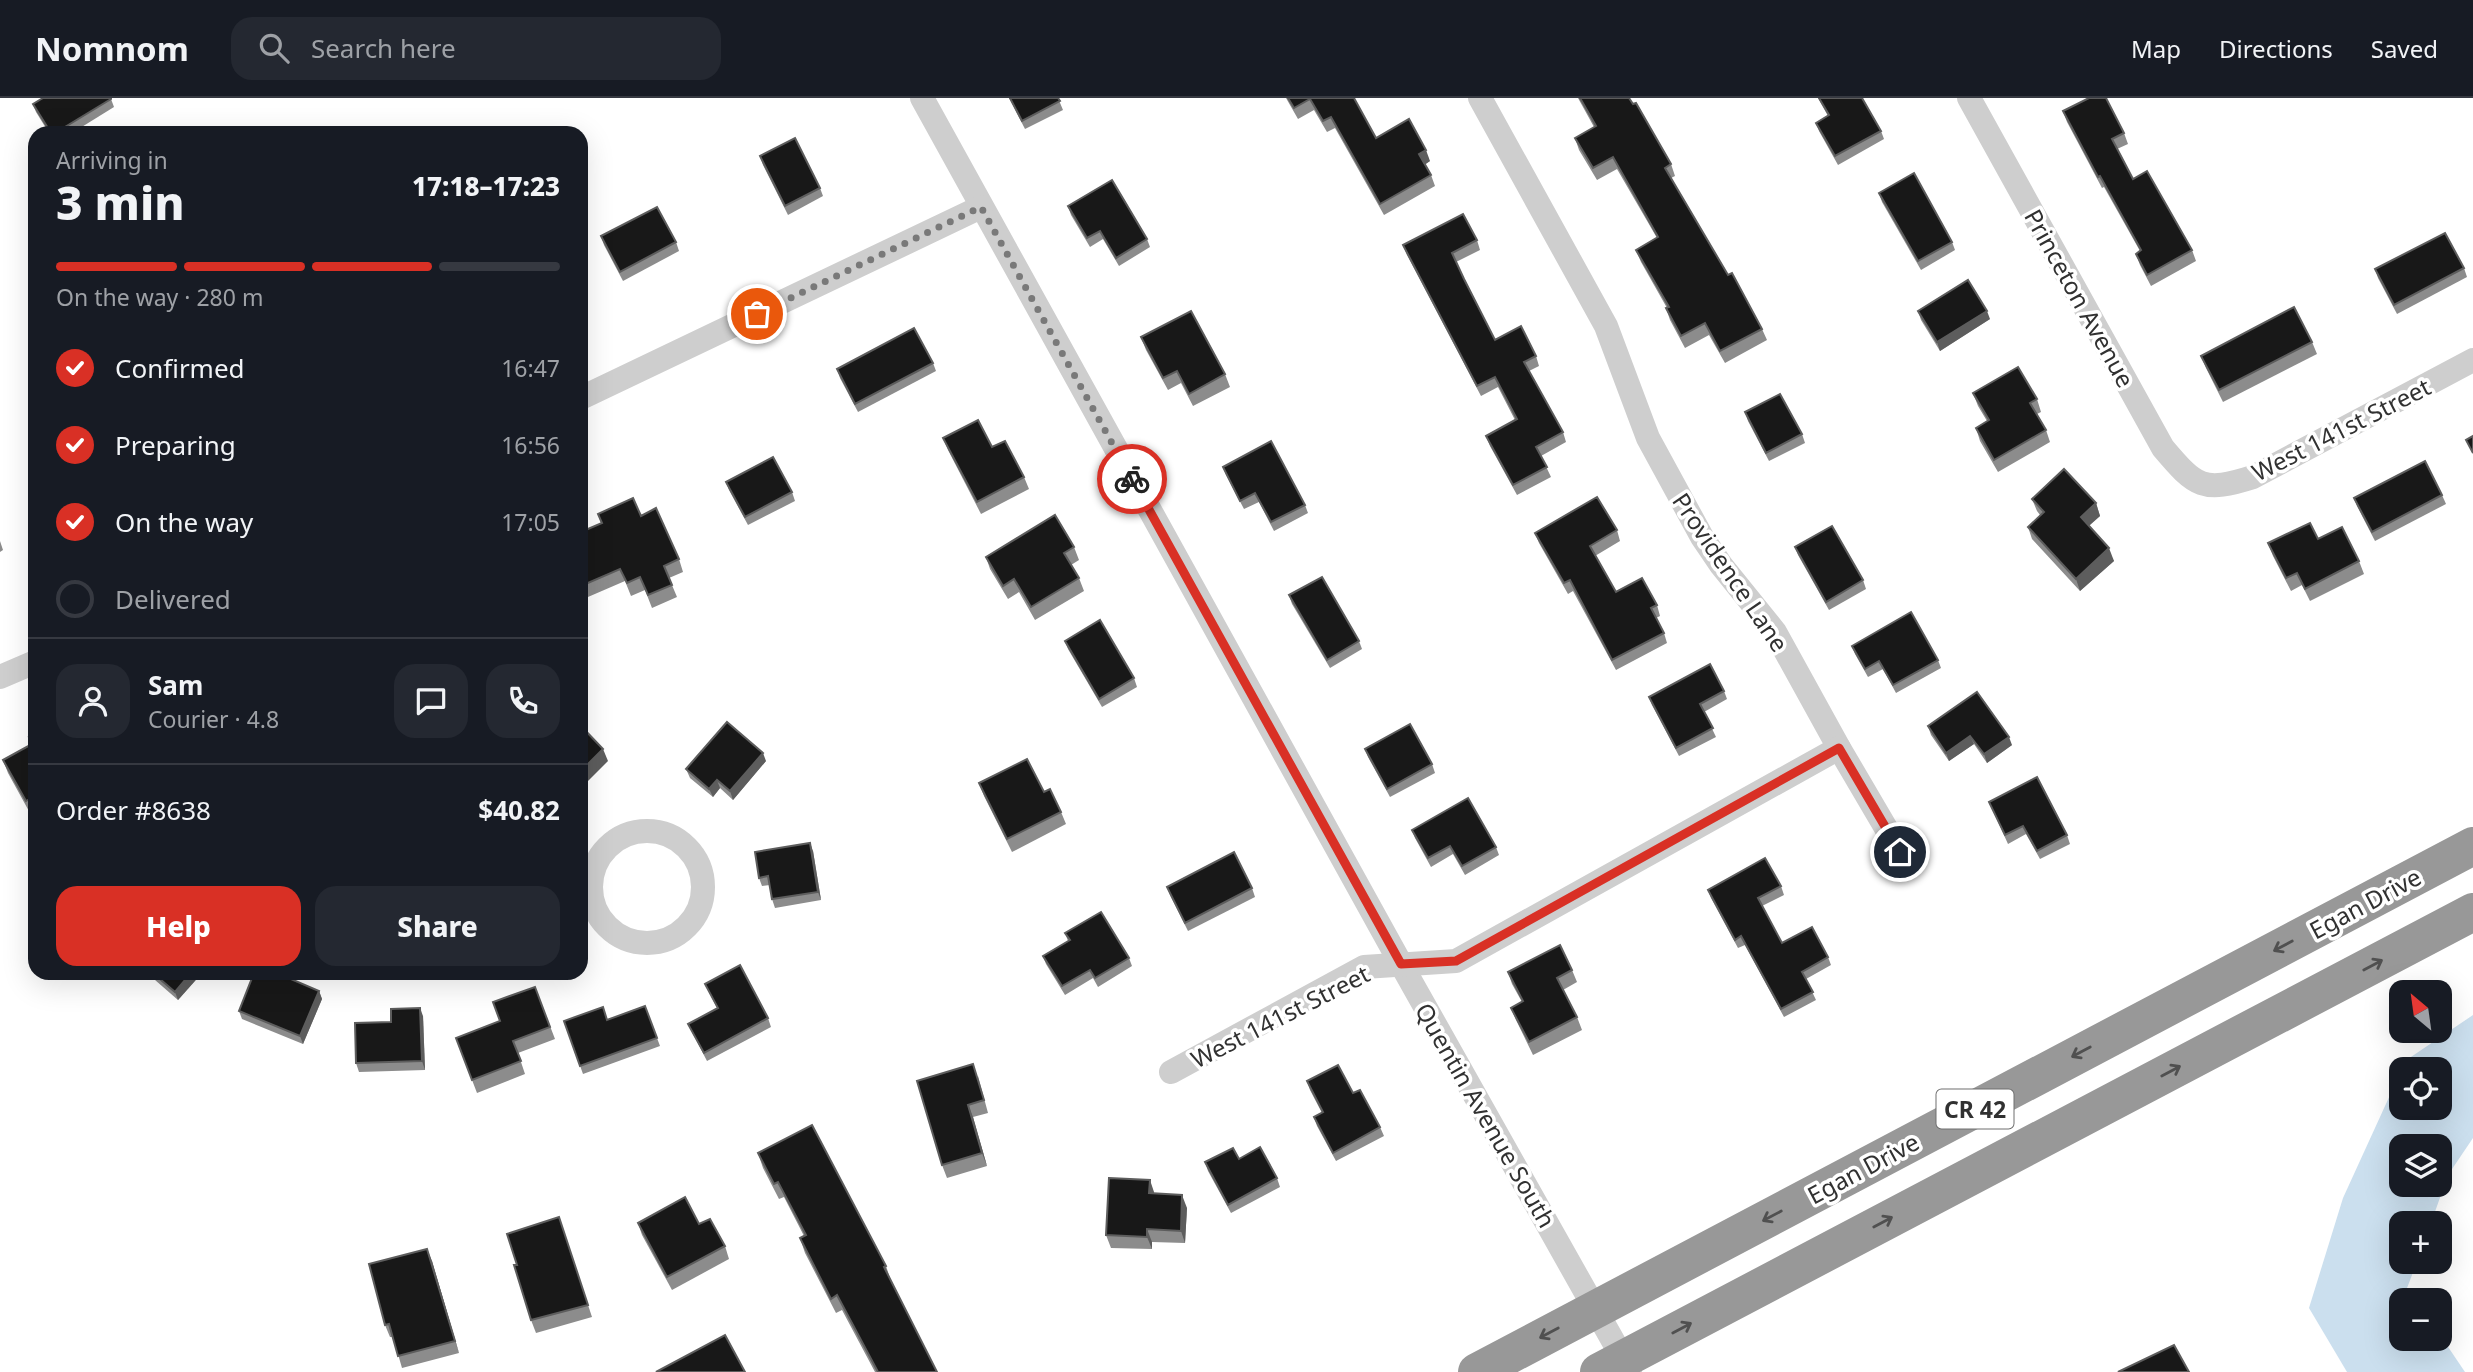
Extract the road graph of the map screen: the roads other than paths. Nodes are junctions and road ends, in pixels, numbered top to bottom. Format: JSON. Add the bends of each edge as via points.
{"nodes":[{"id":1,"x":922,"y":98,"type":"edge"},
{"id":2,"x":1480,"y":98,"type":"edge"},
{"id":3,"x":1969,"y":98,"type":"edge"},
{"id":4,"x":981,"y":207,"type":"junction"},
{"id":5,"x":2473,"y":360,"type":"edge"},
{"id":6,"x":588,"y":395,"type":"edge"},
{"id":7,"x":2206,"y":486,"type":"joint"},
{"id":8,"x":28,"y":665,"type":"edge"},
{"id":9,"x":0,"y":677,"type":"edge"},
{"id":10,"x":1839,"y":748,"type":"junction"},
{"id":11,"x":2473,"y":846,"type":"edge"},
{"id":12,"x":1900,"y":852,"type":"dead end"},
{"id":13,"x":589,"y":908,"type":"edge"},
{"id":14,"x":2473,"y":912,"type":"edge"},
{"id":15,"x":1401,"y":964,"type":"junction"},
{"id":16,"x":1171,"y":1072,"type":"dead end"},
{"id":17,"x":1596,"y":1309,"type":"junction"},
{"id":18,"x":1617,"y":1368,"type":"edge"},
{"id":19,"x":1477,"y":1372,"type":"edge"}],
"edges":[{"from":1,"to":4,"type":"street","name":"Quentin Avenue South"},
{"from":2,"to":10,"type":"street","name":"Providence Lane","via":[[1606,326],[1648,438],[1715,555],[1775,632]]},
{"from":3,"to":7,"type":"street","name":"Princeton Avenue","via":[[2164,448],[2185,474]]},
{"from":4,"to":6,"type":"street"},
{"from":4,"to":15,"type":"street","name":"Quentin Avenue South"},
{"from":5,"to":7,"type":"street","name":"West 141st Street","via":[[2253,477]]},
{"from":8,"to":9,"type":"street"},
{"from":10,"to":12,"type":"street","name":"Providence Lane"},
{"from":10,"to":15,"type":"street","name":"West 141st Street","via":[[1456,961]]},
{"from":11,"to":17,"type":"highway","name":"Egan Drive","number":"CR 42","one_way":true},
{"from":13,"to":13,"type":"street","via":[[619,936],[637,943],[657,943],[675,937],[700,908],[701,871],[680,842],[647,831],[629,834],[600,856],[593,872]]},
{"from":18,"to":14,"type":"highway","number":"CR 42","one_way":true},
{"from":15,"to":16,"type":"street","name":"West 141st Street","via":[[1364,967]]},
{"from":15,"to":17,"type":"street","name":"Quentin Avenue South"},
{"from":17,"to":18,"type":"street","name":"Quentin Avenue South"},
{"from":17,"to":19,"type":"highway","name":"Egan Drive","number":"CR 42","one_way":true}]}
